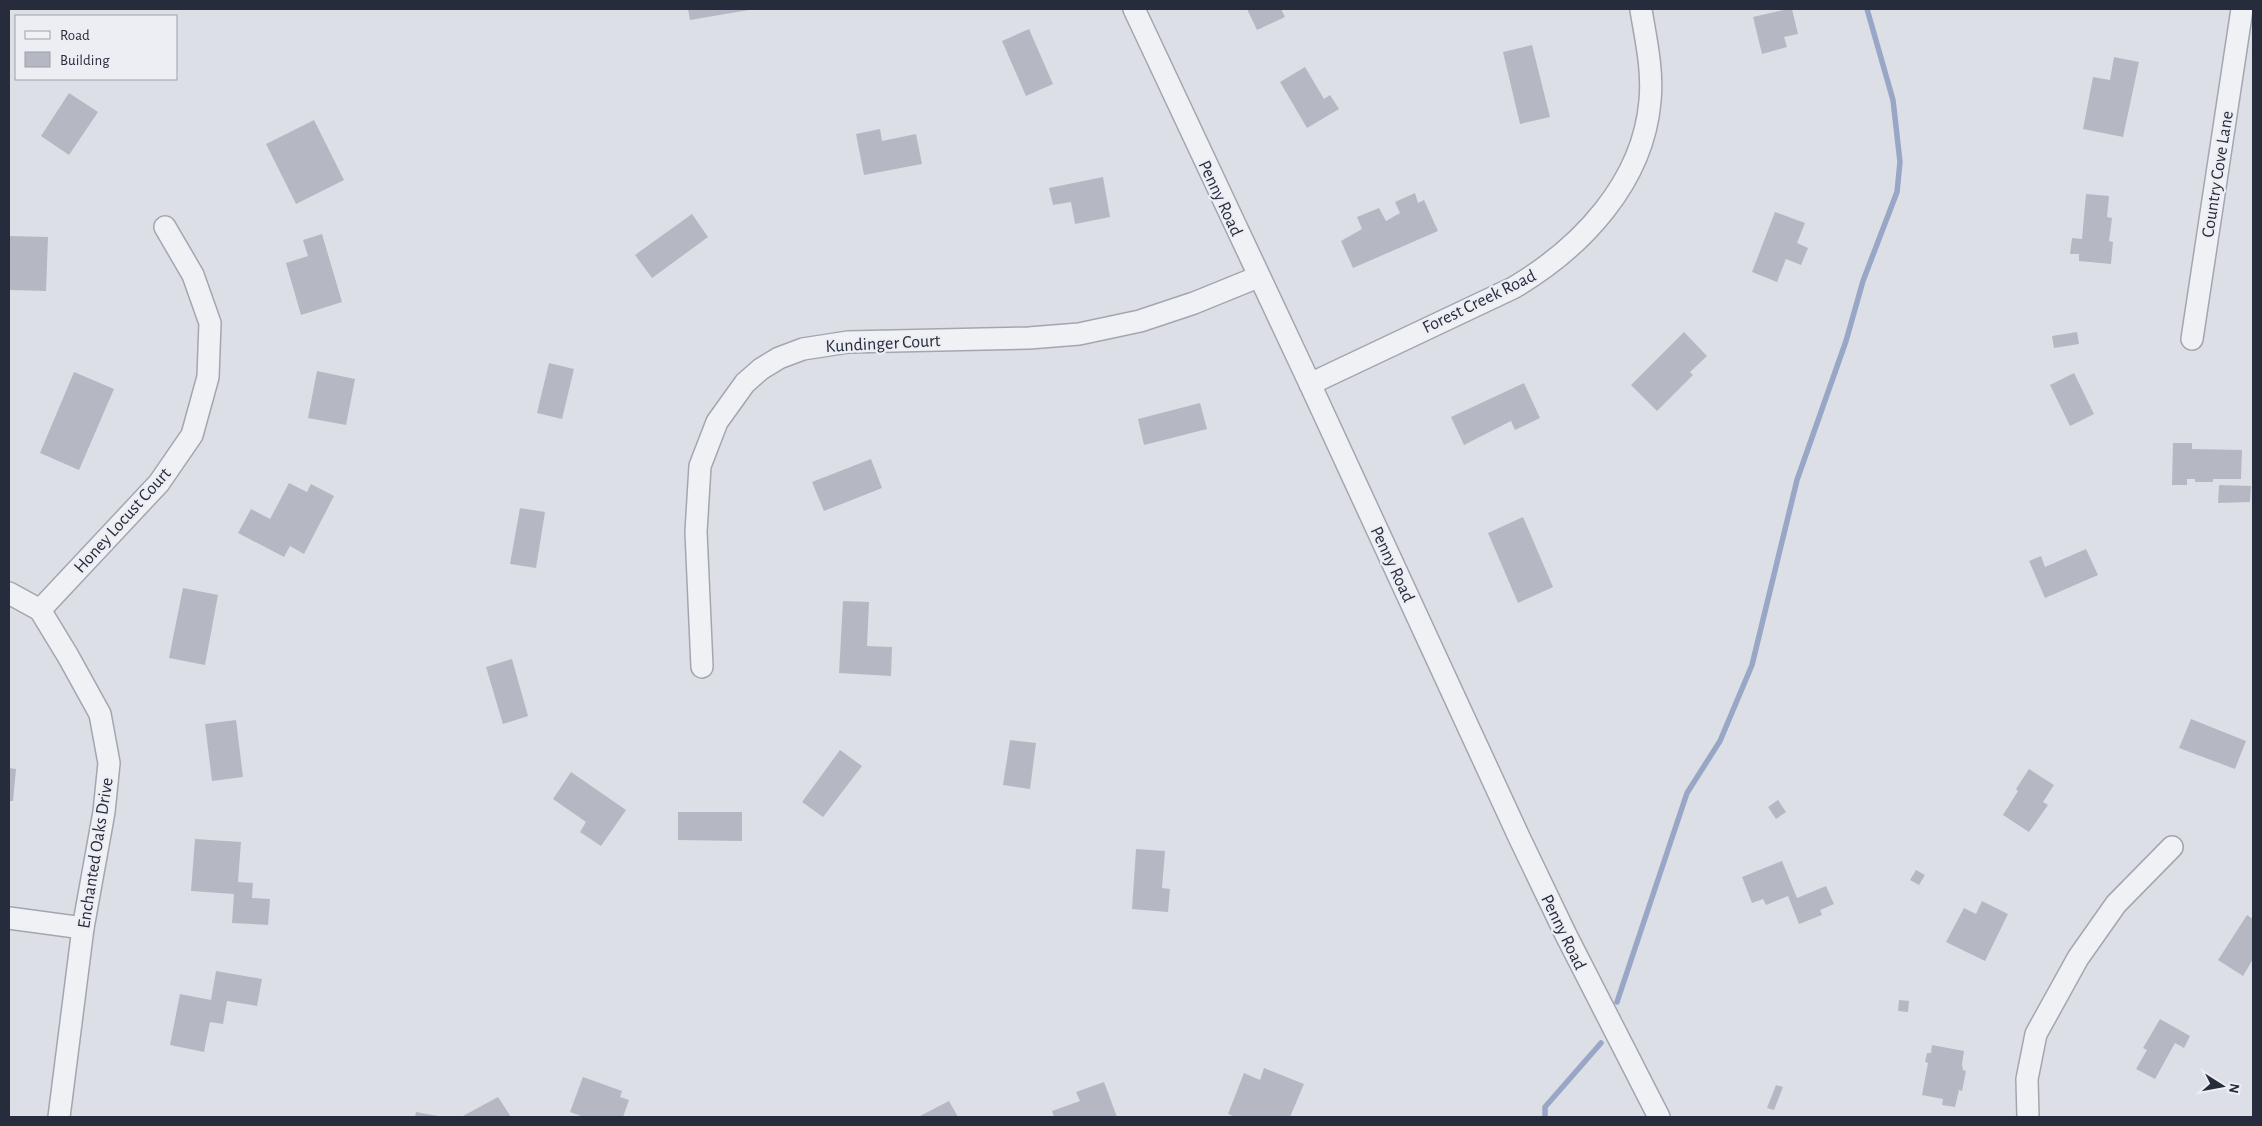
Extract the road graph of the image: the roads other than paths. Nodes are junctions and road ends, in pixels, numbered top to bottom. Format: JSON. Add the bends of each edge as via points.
{"nodes":[{"id":1,"x":1134,"y":9,"type":"edge"},
{"id":2,"x":2242,"y":9,"type":"edge"},
{"id":3,"x":1641,"y":10,"type":"dead end"},
{"id":4,"x":165,"y":227,"type":"dead end"},
{"id":5,"x":1258,"y":277,"type":"junction"},
{"id":6,"x":2192,"y":339,"type":"dead end"},
{"id":7,"x":1310,"y":384,"type":"junction"},
{"id":8,"x":9,"y":593,"type":"edge"},
{"id":9,"x":40,"y":610,"type":"junction"},
{"id":10,"x":702,"y":667,"type":"dead end"},
{"id":11,"x":2172,"y":847,"type":"dead end"},
{"id":12,"x":9,"y":918,"type":"edge"},
{"id":13,"x":83,"y":928,"type":"junction"},
{"id":14,"x":59,"y":1117,"type":"edge"},
{"id":15,"x":1659,"y":1117,"type":"edge"},
{"id":16,"x":2028,"y":1117,"type":"edge"}],
"edges":[{"from":1,"to":5,"type":"street","name":"Penny Road"},
{"from":2,"to":6,"type":"street","name":"Country Cove Lane"},
{"from":3,"to":7,"type":"street","name":"Forest Creek Road","via":[[1650,61],[1650,101],[1643,141],[1625,182],[1571,247],[1544,269],[1512,288]]},
{"from":4,"to":9,"type":"street","name":"Honey Locust Court","via":[[193,275],[210,323],[208,377],[192,435],[159,483]]},
{"from":5,"to":7,"type":"street","name":"Penny Road"},
{"from":5,"to":10,"type":"street","name":"Kundinger Court","via":[[1140,321],[1079,334],[848,342],[803,349],[761,369],[745,383],[717,422],[700,466],[696,532]]},
{"from":7,"to":15,"type":"street","name":"Penny Road","via":[[1566,936]]},
{"from":8,"to":9,"type":"street","name":"Enchanted Oaks Drive"},
{"from":9,"to":13,"type":"street","name":"Enchanted Oaks Drive","via":[[100,714],[109,763],[104,812]]},
{"from":11,"to":16,"type":"street","via":[[2116,904],[2078,958],[2036,1034],[2027,1079]]},
{"from":12,"to":13,"type":"street"},
{"from":13,"to":14,"type":"street","name":"Enchanted Oaks Drive"}]}
